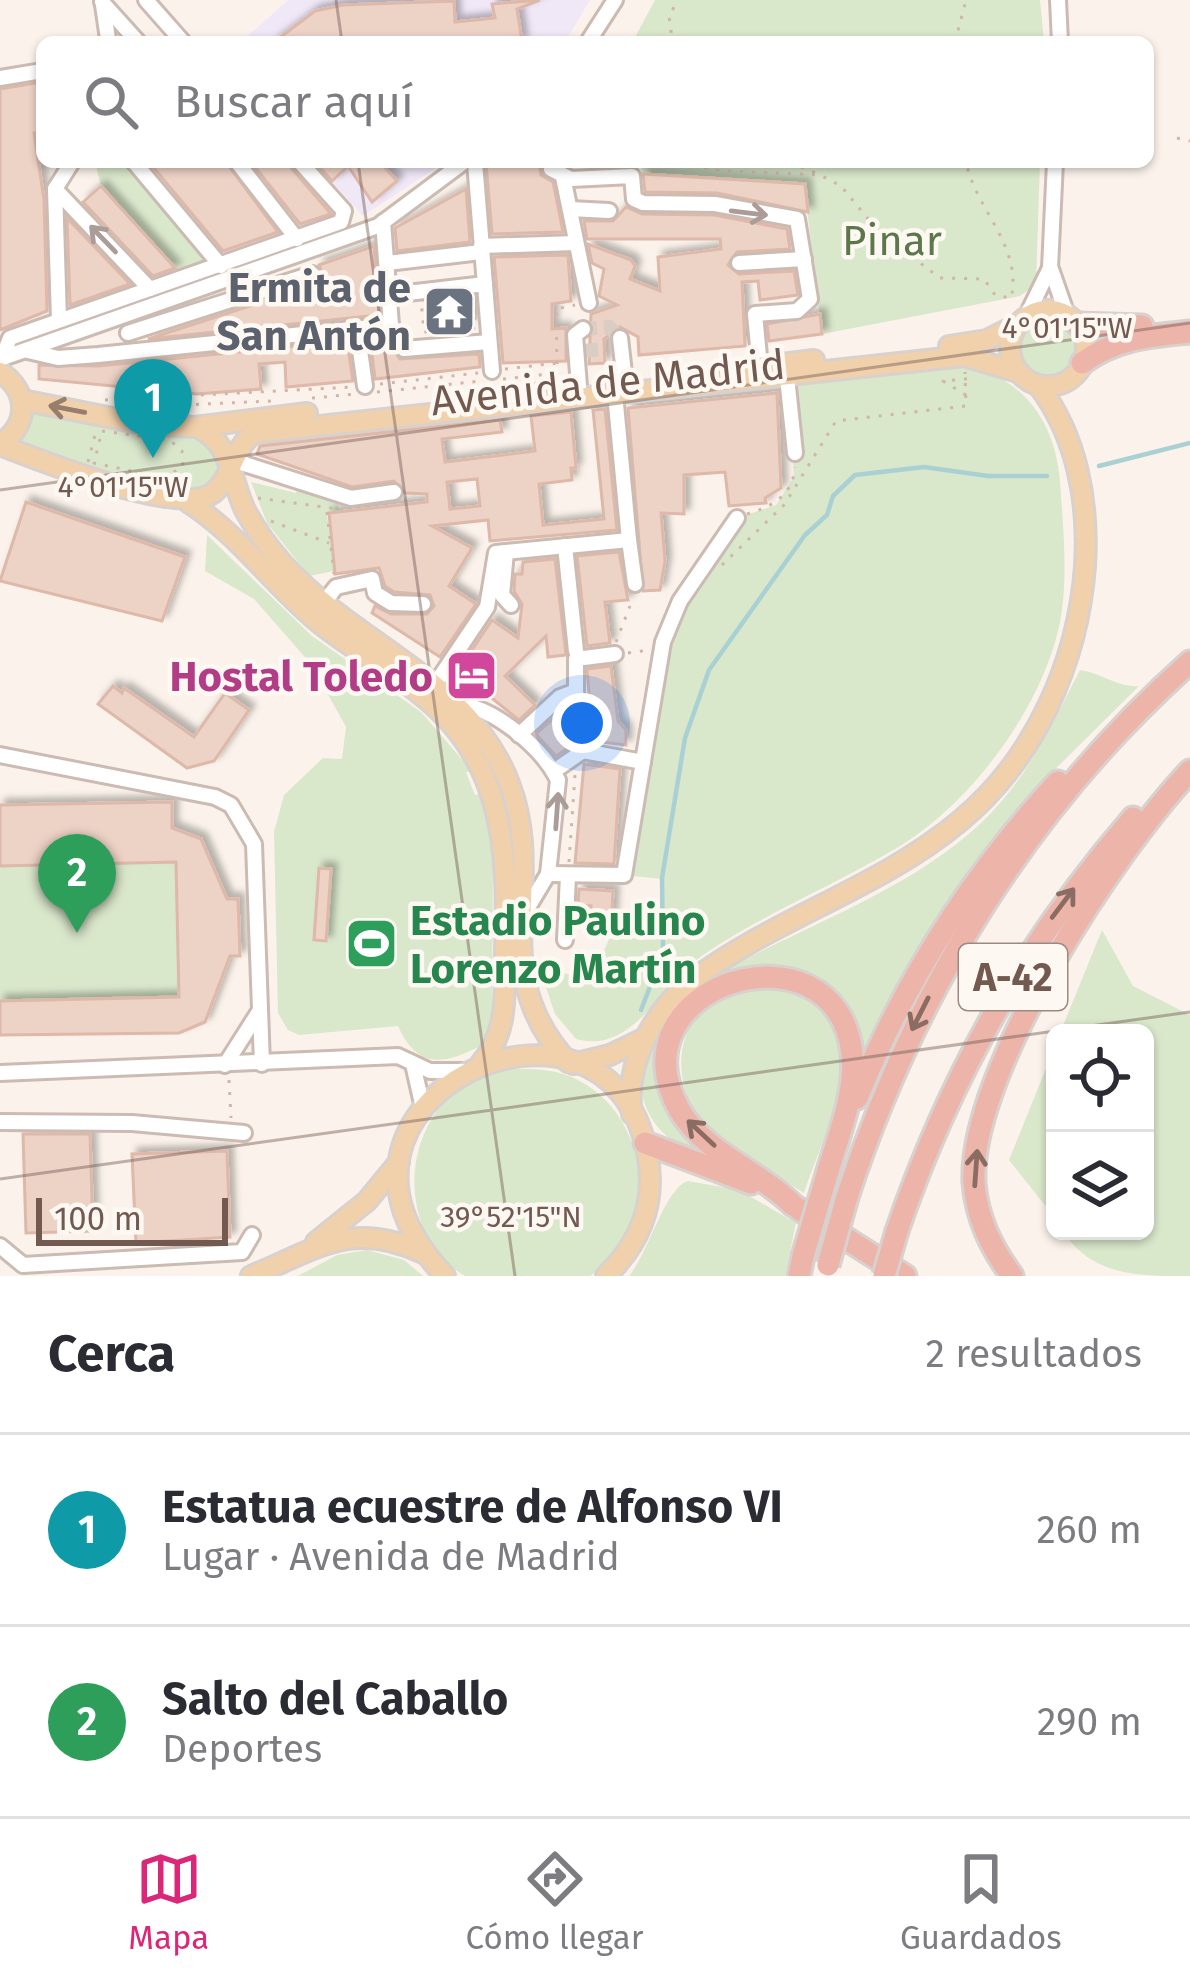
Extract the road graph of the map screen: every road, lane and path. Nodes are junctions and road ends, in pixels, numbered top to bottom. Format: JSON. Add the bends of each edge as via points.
{"nodes":[{"id":1,"x":146,"y":0,"type":"edge"},
{"id":2,"x":615,"y":0,"type":"edge"},
{"id":3,"x":678,"y":0,"type":"edge"},
{"id":4,"x":966,"y":0,"type":"edge"},
{"id":5,"x":1058,"y":0,"type":"edge"},
{"id":6,"x":103,"y":1,"type":"edge"},
{"id":7,"x":106,"y":36,"type":"edge"},
{"id":8,"x":133,"y":36,"type":"edge"},
{"id":9,"x":175,"y":36,"type":"edge"},
{"id":10,"x":592,"y":36,"type":"edge"},
{"id":11,"x":670,"y":36,"type":"edge"},
{"id":12,"x":957,"y":36,"type":"edge"},
{"id":13,"x":1060,"y":36,"type":"edge"},
{"id":14,"x":36,"y":71,"type":"edge"},
{"id":15,"x":0,"y":77,"type":"edge"},
{"id":16,"x":1178,"y":138,"type":"dead end"},
{"id":17,"x":1190,"y":141,"type":"edge"},
{"id":18,"x":68,"y":168,"type":"edge"},
{"id":19,"x":139,"y":168,"type":"edge"},
{"id":20,"x":242,"y":168,"type":"edge"},
{"id":21,"x":305,"y":168,"type":"edge"},
{"id":22,"x":456,"y":168,"type":"edge"},
{"id":23,"x":475,"y":168,"type":"edge"},
{"id":24,"x":551,"y":168,"type":"edge"},
{"id":25,"x":707,"y":168,"type":"edge"},
{"id":26,"x":804,"y":168,"type":"edge"},
{"id":27,"x":969,"y":168,"type":"edge"},
{"id":28,"x":1055,"y":168,"type":"edge"},
{"id":29,"x":820,"y":175,"type":"junction"},
{"id":30,"x":563,"y":177,"type":"junction"},
{"id":31,"x":55,"y":189,"type":"junction"},
{"id":32,"x":570,"y":209,"type":"junction"},
{"id":33,"x":609,"y":211,"type":"dead end"},
{"id":34,"x":383,"y":222,"type":"junction"},
{"id":35,"x":297,"y":239,"type":"junction"},
{"id":36,"x":576,"y":243,"type":"junction"},
{"id":37,"x":481,"y":249,"type":"junction"},
{"id":38,"x":804,"y":259,"type":"junction"},
{"id":39,"x":387,"y":263,"type":"junction"},
{"id":40,"x":739,"y":263,"type":"dead end"},
{"id":41,"x":221,"y":266,"type":"junction"},
{"id":42,"x":1050,"y":268,"type":"junction"},
{"id":43,"x":311,"y":274,"type":"dead end"},
{"id":44,"x":485,"y":284,"type":"junction"},
{"id":45,"x":151,"y":289,"type":"junction"},
{"id":46,"x":390,"y":295,"type":"junction"},
{"id":47,"x":421,"y":300,"type":"junction"},
{"id":48,"x":413,"y":303,"type":"dead end"},
{"id":49,"x":589,"y":303,"type":"joint"},
{"id":50,"x":122,"y":317,"type":"junction"},
{"id":51,"x":1072,"y":319,"type":"junction"},
{"id":52,"x":59,"y":320,"type":"junction"},
{"id":53,"x":411,"y":321,"type":"dead end"},
{"id":54,"x":419,"y":321,"type":"junction"},
{"id":55,"x":1022,"y":321,"type":"junction"},
{"id":56,"x":1190,"y":321,"type":"edge"},
{"id":57,"x":391,"y":325,"type":"junction"},
{"id":58,"x":357,"y":329,"type":"junction"},
{"id":59,"x":583,"y":329,"type":"dead end"},
{"id":60,"x":1190,"y":332,"type":"edge"},
{"id":61,"x":128,"y":333,"type":"junction"},
{"id":62,"x":620,"y":338,"type":"dead end"},
{"id":63,"x":489,"y":342,"type":"junction"},
{"id":64,"x":604,"y":350,"type":"tunnel mouth"},
{"id":65,"x":28,"y":351,"type":"junction"},
{"id":66,"x":132,"y":351,"type":"junction"},
{"id":67,"x":622,"y":357,"type":"junction"},
{"id":68,"x":557,"y":363,"type":"junction"},
{"id":69,"x":3,"y":367,"type":"edge"},
{"id":70,"x":760,"y":367,"type":"junction"},
{"id":71,"x":492,"y":371,"type":"junction"},
{"id":72,"x":1076,"y":371,"type":"junction"},
{"id":73,"x":1018,"y":372,"type":"junction"},
{"id":74,"x":787,"y":376,"type":"junction"},
{"id":75,"x":534,"y":384,"type":"dead end"},
{"id":76,"x":1038,"y":385,"type":"junction"},
{"id":77,"x":365,"y":386,"type":"junction"},
{"id":78,"x":579,"y":386,"type":"junction"},
{"id":79,"x":622,"y":387,"type":"junction"},
{"id":80,"x":966,"y":395,"type":"junction"},
{"id":81,"x":162,"y":399,"type":"junction"},
{"id":82,"x":22,"y":400,"type":"junction"},
{"id":83,"x":102,"y":404,"type":"dead end"},
{"id":84,"x":146,"y":410,"type":"dead end"},
{"id":85,"x":98,"y":423,"type":"dead end"},
{"id":86,"x":195,"y":427,"type":"junction"},
{"id":87,"x":81,"y":443,"type":"dead end"},
{"id":88,"x":0,"y":444,"type":"edge"},
{"id":89,"x":1071,"y":445,"type":"junction"},
{"id":90,"x":95,"y":446,"type":"junction"},
{"id":91,"x":795,"y":453,"type":"joint"},
{"id":92,"x":231,"y":463,"type":"junction"},
{"id":93,"x":87,"y":466,"type":"dead end"},
{"id":94,"x":394,"y":492,"type":"dead end"},
{"id":95,"x":341,"y":495,"type":"junction"},
{"id":96,"x":188,"y":502,"type":"junction"},
{"id":97,"x":327,"y":511,"type":"junction"},
{"id":98,"x":737,"y":518,"type":"joint"},
{"id":99,"x":268,"y":520,"type":"junction"},
{"id":100,"x":278,"y":535,"type":"dead end"},
{"id":101,"x":629,"y":540,"type":"junction"},
{"id":102,"x":331,"y":544,"type":"junction"},
{"id":103,"x":565,"y":546,"type":"junction"},
{"id":104,"x":506,"y":552,"type":"junction"},
{"id":105,"x":711,"y":576,"type":"dead end"},
{"id":106,"x":635,"y":584,"type":"dead end"},
{"id":107,"x":336,"y":587,"type":"junction"},
{"id":108,"x":323,"y":604,"type":"junction"},
{"id":109,"x":423,"y":604,"type":"dead end"},
{"id":110,"x":511,"y":605,"type":"dead end"},
{"id":111,"x":630,"y":606,"type":"dead end"},
{"id":112,"x":662,"y":649,"type":"junction"},
{"id":113,"x":576,"y":651,"type":"dead end"},
{"id":114,"x":613,"y":652,"type":"junction"},
{"id":115,"x":1190,"y":662,"type":"edge"},
{"id":116,"x":436,"y":683,"type":"junction"},
{"id":117,"x":576,"y":691,"type":"junction"},
{"id":118,"x":459,"y":704,"type":"junction"},
{"id":119,"x":519,"y":734,"type":"junction"},
{"id":120,"x":1104,"y":745,"type":"junction"},
{"id":121,"x":580,"y":753,"type":"junction"},
{"id":122,"x":0,"y":755,"type":"edge"},
{"id":123,"x":1190,"y":761,"type":"edge"},
{"id":124,"x":644,"y":762,"type":"junction"},
{"id":125,"x":554,"y":771,"type":"junction"},
{"id":126,"x":1190,"y":771,"type":"edge"},
{"id":127,"x":548,"y":874,"type":"junction"},
{"id":128,"x":568,"y":876,"type":"junction"},
{"id":129,"x":521,"y":919,"type":"junction"},
{"id":130,"x":565,"y":940,"type":"dead end"},
{"id":131,"x":260,"y":1010,"type":"junction"},
{"id":132,"x":653,"y":1032,"type":"junction"},
{"id":133,"x":481,"y":1063,"type":"junction"},
{"id":134,"x":571,"y":1063,"type":"junction"},
{"id":135,"x":262,"y":1064,"type":"junction"},
{"id":136,"x":413,"y":1064,"type":"junction"},
{"id":137,"x":462,"y":1071,"type":"junction"},
{"id":138,"x":0,"y":1072,"type":"edge"},
{"id":139,"x":227,"y":1072,"type":"junction"},
{"id":140,"x":423,"y":1108,"type":"junction"},
{"id":141,"x":632,"y":1114,"type":"junction"},
{"id":142,"x":0,"y":1122,"type":"edge"},
{"id":143,"x":238,"y":1132,"type":"joint"},
{"id":144,"x":645,"y":1143,"type":"junction"},
{"id":145,"x":402,"y":1158,"type":"junction"},
{"id":146,"x":828,"y":1171,"type":"junction"},
{"id":147,"x":793,"y":1205,"type":"junction"},
{"id":148,"x":252,"y":1235,"type":"dead end"},
{"id":149,"x":0,"y":1246,"type":"edge"},
{"id":150,"x":309,"y":1248,"type":"junction"},
{"id":151,"x":423,"y":1253,"type":"junction"},
{"id":152,"x":801,"y":1266,"type":"edge"},
{"id":153,"x":827,"y":1271,"type":"edge"},
{"id":154,"x":251,"y":1276,"type":"edge"},
{"id":155,"x":445,"y":1276,"type":"edge"},
{"id":156,"x":607,"y":1276,"type":"edge"},
{"id":157,"x":884,"y":1276,"type":"edge"},
{"id":158,"x":904,"y":1276,"type":"edge"},
{"id":159,"x":1012,"y":1276,"type":"edge"}],
"edges":[{"from":1,"to":9,"type":"street"},
{"from":2,"to":10,"type":"street"},
{"from":3,"to":11,"type":"path"},
{"from":4,"to":12,"type":"path"},
{"from":5,"to":13,"type":"street"},
{"from":6,"to":7,"type":"street"},
{"from":6,"to":8,"type":"street"},
{"from":14,"to":15,"type":"street"},
{"from":16,"to":17,"type":"path"},
{"from":18,"to":31,"type":"street"},
{"from":19,"to":41,"type":"street"},
{"from":20,"to":35,"type":"street"},
{"from":21,"to":35,"type":"street","via":[[344,211],[341,222]]},
{"from":22,"to":34,"type":"street"},
{"from":23,"to":37,"type":"street"},
{"from":24,"to":30,"type":"street"},
{"from":25,"to":29,"type":"path"},
{"from":26,"to":29,"type":"path"},
{"from":27,"to":29,"type":"path","via":[[1009,250],[1011,298],[995,295],[984,279],[940,278]]},
{"from":28,"to":42,"type":"street"},
{"from":30,"to":32,"type":"street"},
{"from":30,"to":38,"type":"street","one_way":true,"via":[[632,176],[634,199],[797,219]]},
{"from":45,"to":31,"type":"street","one_way":true},
{"from":31,"to":52,"type":"street"},
{"from":32,"to":33,"type":"street"},
{"from":32,"to":36,"type":"street"},
{"from":34,"to":39,"type":"street"},
{"from":34,"to":50,"type":"street"},
{"from":35,"to":41,"type":"street"},
{"from":36,"to":37,"type":"street"},
{"from":36,"to":49,"type":"street"},
{"from":37,"to":39,"type":"street"},
{"from":37,"to":44,"type":"street"},
{"from":38,"to":40,"type":"street"},
{"from":38,"to":70,"type":"street","via":[[808,305],[754,314]]},
{"from":39,"to":46,"type":"street"},
{"from":41,"to":45,"type":"street"},
{"from":42,"to":51,"type":"street"},
{"from":42,"to":55,"type":"street"},
{"from":43,"to":61,"type":"street"},
{"from":44,"to":46,"type":"street"},
{"from":44,"to":63,"type":"street"},
{"from":45,"to":52,"type":"street"},
{"from":46,"to":57,"type":"street"},
{"from":47,"to":48,"type":"path"},
{"from":47,"to":54,"type":"path"},
{"from":47,"to":54,"type":"path","via":[[472,293],[478,326],[429,333]]},
{"from":49,"to":68,"type":"path","via":[[556,309]]},
{"from":50,"to":61,"type":"street"},
{"from":50,"to":65,"type":"street"},
{"from":51,"to":55,"type":"main road","name":"Avenida de Madrid","via":[[1042,310]]},
{"from":51,"to":56,"type":"highway","via":[[1128,328]]},
{"from":51,"to":72,"type":"main road","via":[[1085,343]]},
{"from":52,"to":69,"type":"street","via":[[10,338]]},
{"from":53,"to":54,"type":"path"},
{"from":55,"to":70,"type":"main road","name":"Avenida de Madrid","via":[[977,343]]},
{"from":55,"to":73,"type":"main road","via":[[1010,348]]},
{"from":57,"to":58,"type":"street"},
{"from":57,"to":63,"type":"street","via":[[404,350]]},
{"from":58,"to":66,"type":"street"},
{"from":58,"to":77,"type":"street"},
{"from":59,"to":78,"type":"street","via":[[575,335]]},
{"from":60,"to":72,"type":"highway","via":[[1109,345]]},
{"from":61,"to":66,"type":"street"},
{"from":62,"to":67,"type":"street"},
{"from":63,"to":71,"type":"street"},
{"from":64,"to":67,"type":"street"},
{"from":65,"to":66,"type":"street","via":[[58,358]]},
{"from":65,"to":69,"type":"street"},
{"from":67,"to":79,"type":"street"},
{"from":68,"to":71,"type":"path"},
{"from":68,"to":75,"type":"path","via":[[553,378]]},
{"from":69,"to":82,"type":"main road"},
{"from":70,"to":79,"type":"main road","name":"Avenida de Madrid"},
{"from":71,"to":77,"type":"path"},
{"from":72,"to":76,"type":"main road"},
{"from":72,"to":89,"type":"main road","via":[[1065,413]]},
{"from":73,"to":74,"type":"main road","name":"Avenida de Madrid","via":[[964,356]]},
{"from":73,"to":76,"type":"main road","name":"Avenida de Madrid"},
{"from":74,"to":79,"type":"main road","name":"Avenida de Madrid"},
{"from":74,"to":91,"type":"street"},
{"from":76,"to":89,"type":"main road"},
{"from":77,"to":81,"type":"path"},
{"from":78,"to":79,"type":"main road","name":"Avenida de Madrid"},
{"from":78,"to":86,"type":"main road","name":"Avenida de Madrid"},
{"from":79,"to":92,"type":"main road","name":"Avenida de Madrid","via":[[254,433]]},
{"from":79,"to":101,"type":"street"},
{"from":80,"to":80,"type":"path","via":[[965,381],[943,382]]},
{"from":80,"to":105,"type":"path","via":[[966,406],[836,421],[784,505]]},
{"from":81,"to":83,"type":"path"},
{"from":81,"to":84,"type":"path","via":[[159,411]]},
{"from":86,"to":82,"type":"main road","name":"Avenida de Madrid","one_way":true},
{"from":82,"to":88,"type":"main road","via":[[19,427]]},
{"from":85,"to":90,"type":"path"},
{"from":86,"to":92,"type":"main road","via":[[218,440]]},
{"from":87,"to":90,"type":"path"},
{"from":88,"to":96,"type":"main road"},
{"from":89,"to":132,"type":"main road","via":[[1084,523],[1081,603],[1057,687],[1016,760],[924,848],[694,980]]},
{"from":90,"to":90,"type":"path","via":[[102,431],[170,440],[184,462],[161,478],[94,463]]},
{"from":90,"to":93,"type":"path"},
{"from":91,"to":98,"type":"path","via":[[794,477],[776,506]]},
{"from":92,"to":95,"type":"street"},
{"from":92,"to":96,"type":"main road","name":"Avenida de Madrid","via":[[215,491]]},
{"from":92,"to":108,"type":"main road","via":[[259,533]]},
{"from":94,"to":95,"type":"street"},
{"from":95,"to":97,"type":"path","via":[[341,508]]},
{"from":96,"to":133,"type":"main road","via":[[323,626],[443,713],[478,758],[499,809],[506,890],[502,1024]]},
{"from":97,"to":99,"type":"path","via":[[257,497]]},
{"from":97,"to":102,"type":"path"},
{"from":98,"to":112,"type":"street","via":[[680,601]]},
{"from":99,"to":100,"type":"path"},
{"from":99,"to":102,"type":"path"},
{"from":101,"to":103,"type":"street"},
{"from":101,"to":106,"type":"street"},
{"from":102,"to":107,"type":"path"},
{"from":103,"to":104,"type":"street"},
{"from":103,"to":113,"type":"street"},
{"from":104,"to":110,"type":"street","via":[[502,595]]},
{"from":104,"to":116,"type":"street","via":[[496,553],[487,607]]},
{"from":107,"to":108,"type":"street"},
{"from":107,"to":109,"type":"street","via":[[372,579],[374,593],[391,603]]},
{"from":108,"to":116,"type":"main road"},
{"from":111,"to":114,"type":"path"},
{"from":112,"to":114,"type":"path"},
{"from":112,"to":124,"type":"street"},
{"from":114,"to":117,"type":"street","via":[[576,659]]},
{"from":115,"to":120,"type":"highway","number":"A-42"},
{"from":116,"to":118,"type":"main road"},
{"from":117,"to":119,"type":"street"},
{"from":117,"to":121,"type":"street"},
{"from":118,"to":119,"type":"street"},
{"from":118,"to":129,"type":"main road","via":[[514,796]]},
{"from":119,"to":125,"type":"street"},
{"from":120,"to":146,"type":"highway","via":[[1086,753],[1033,810],[964,896],[882,1036]]},
{"from":120,"to":153,"type":"highway","number":"A-42","one_way":true,"bridge":true,"via":[[1015,857],[940,974],[890,1074]]},
{"from":121,"to":124,"type":"street"},
{"from":121,"to":125,"type":"street"},
{"from":121,"to":128,"type":"path"},
{"from":122,"to":131,"type":"street","via":[[231,805],[254,844]]},
{"from":157,"to":123,"type":"highway","number":"A-42","one_way":true,"bridge":true,"via":[[950,1094],[1017,970],[1091,866]]},
{"from":124,"to":128,"type":"street","via":[[624,875]]},
{"from":127,"to":125,"type":"street","one_way":true,"via":[[559,793]]},
{"from":159,"to":126,"type":"highway","one_way":true,"via":[[992,1247],[974,1178],[1008,1056],[1078,919]]},
{"from":127,"to":128,"type":"street"},
{"from":127,"to":129,"type":"street"},
{"from":128,"to":130,"type":"street"},
{"from":129,"to":134,"type":"main road","via":[[532,1017]]},
{"from":131,"to":135,"type":"street"},
{"from":131,"to":139,"type":"street"},
{"from":132,"to":134,"type":"main road","via":[[625,1049]]},
{"from":132,"to":141,"type":"main road","via":[[632,1063]]},
{"from":133,"to":134,"type":"main road","via":[[525,1054]]},
{"from":133,"to":137,"type":"main road"},
{"from":134,"to":141,"type":"main road"},
{"from":135,"to":136,"type":"street","via":[[398,1056]]},
{"from":135,"to":139,"type":"street"},
{"from":136,"to":137,"type":"street"},
{"from":136,"to":140,"type":"street"},
{"from":137,"to":140,"type":"main road"},
{"from":138,"to":139,"type":"street"},
{"from":139,"to":143,"type":"path"},
{"from":140,"to":145,"type":"main road"},
{"from":141,"to":144,"type":"main road"},
{"from":142,"to":143,"type":"street"},
{"from":144,"to":147,"type":"highway"},
{"from":144,"to":156,"type":"main road","via":[[645,1217]]},
{"from":145,"to":150,"type":"main road","via":[[367,1201]]},
{"from":145,"to":151,"type":"main road","via":[[400,1191]]},
{"from":147,"to":146,"type":"highway","one_way":true,"via":[[701,1136],[676,1103],[668,1065],[674,1031],[710,989],[780,977],[829,1002],[844,1025],[852,1087]]},
{"from":146,"to":152,"type":"highway","bridge":true},
{"from":147,"to":158,"type":"highway"},
{"from":148,"to":149,"type":"street","via":[[242,1252],[23,1265]]},
{"from":150,"to":151,"type":"main road","via":[[364,1236]]},
{"from":150,"to":154,"type":"main road"},
{"from":151,"to":155,"type":"main road"}]}
